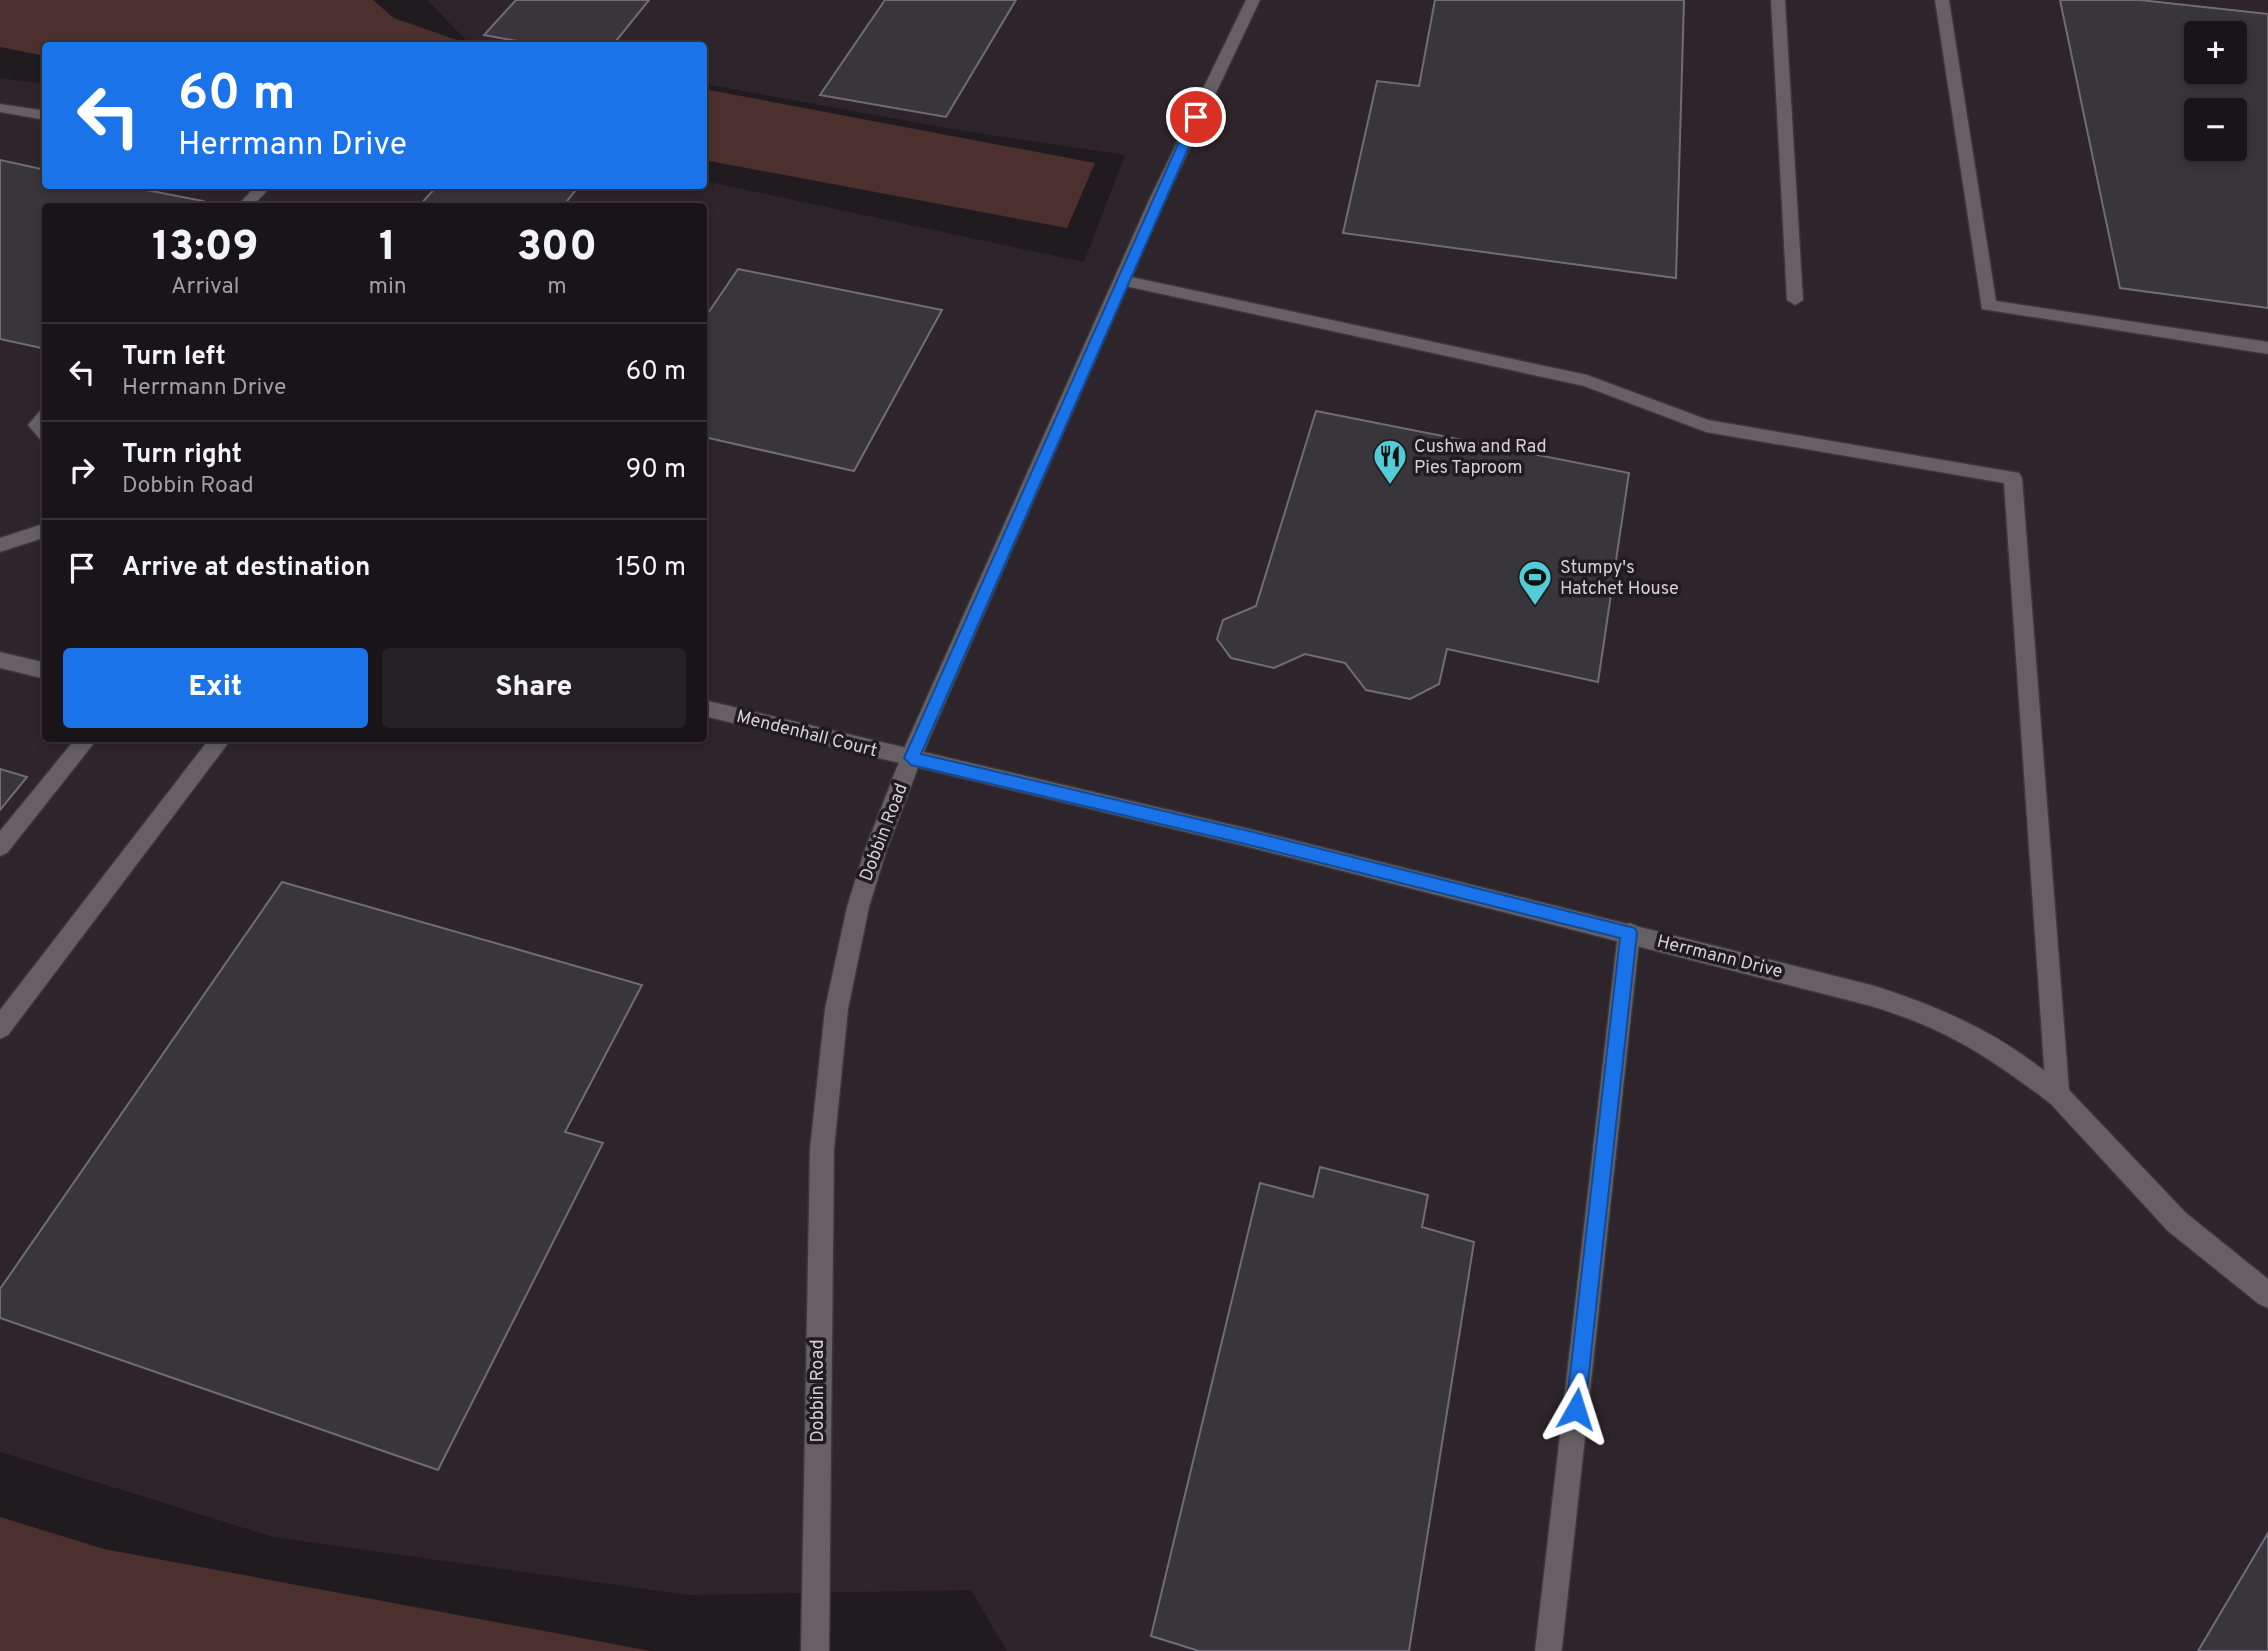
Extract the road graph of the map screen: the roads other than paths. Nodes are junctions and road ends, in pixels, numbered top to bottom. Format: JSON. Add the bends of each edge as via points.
{"nodes":[{"id":1,"x":1253,"y":0,"type":"edge"},
{"id":2,"x":1778,"y":0,"type":"edge"},
{"id":3,"x":1942,"y":0,"type":"edge"},
{"id":4,"x":0,"y":108,"type":"edge"},
{"id":5,"x":42,"y":115,"type":"edge"},
{"id":6,"x":261,"y":189,"type":"edge"},
{"id":7,"x":247,"y":203,"type":"edge"},
{"id":8,"x":1122,"y":280,"type":"junction"},
{"id":9,"x":1795,"y":300,"type":"dead end"},
{"id":10,"x":2268,"y":348,"type":"edge"},
{"id":11,"x":42,"y":531,"type":"edge"},
{"id":12,"x":0,"y":545,"type":"edge"},
{"id":13,"x":0,"y":660,"type":"edge"},
{"id":14,"x":42,"y":670,"type":"edge"},
{"id":15,"x":707,"y":709,"type":"edge"},
{"id":16,"x":85,"y":742,"type":"edge"},
{"id":17,"x":219,"y":742,"type":"edge"},
{"id":18,"x":911,"y":758,"type":"junction"},
{"id":19,"x":0,"y":847,"type":"edge"},
{"id":20,"x":1629,"y":933,"type":"junction"},
{"id":21,"x":0,"y":1028,"type":"edge"},
{"id":22,"x":2058,"y":1095,"type":"junction"},
{"id":23,"x":2268,"y":1295,"type":"edge"},
{"id":24,"x":1548,"y":1648,"type":"dead end"},
{"id":25,"x":815,"y":1651,"type":"edge"}],
"edges":[{"from":1,"to":8,"type":"street","name":"Dobbin Road","via":[[1214,75]]},
{"from":2,"to":9,"type":"street"},
{"from":3,"to":10,"type":"street","via":[[1988,305]]},
{"from":4,"to":5,"type":"street"},
{"from":6,"to":7,"type":"street"},
{"from":8,"to":18,"type":"street","name":"Dobbin Road"},
{"from":8,"to":22,"type":"street","via":[[1587,381],[1706,426],[2013,478]]},
{"from":11,"to":12,"type":"street"},
{"from":13,"to":14,"type":"street"},
{"from":15,"to":18,"type":"street","name":"Mendenhall Court"},
{"from":16,"to":19,"type":"street"},
{"from":17,"to":21,"type":"street"},
{"from":18,"to":20,"type":"street","name":"Herrmann Drive"},
{"from":18,"to":25,"type":"street","name":"Dobbin Road","via":[[863,883],[831,1055],[818,1191]]},
{"from":20,"to":22,"type":"street","name":"Herrmann Drive","via":[[1925,1013],[1987,1044]]},
{"from":20,"to":24,"type":"street"},
{"from":22,"to":23,"type":"street","name":"Herrmann Drive","via":[[2177,1223]]}]}
